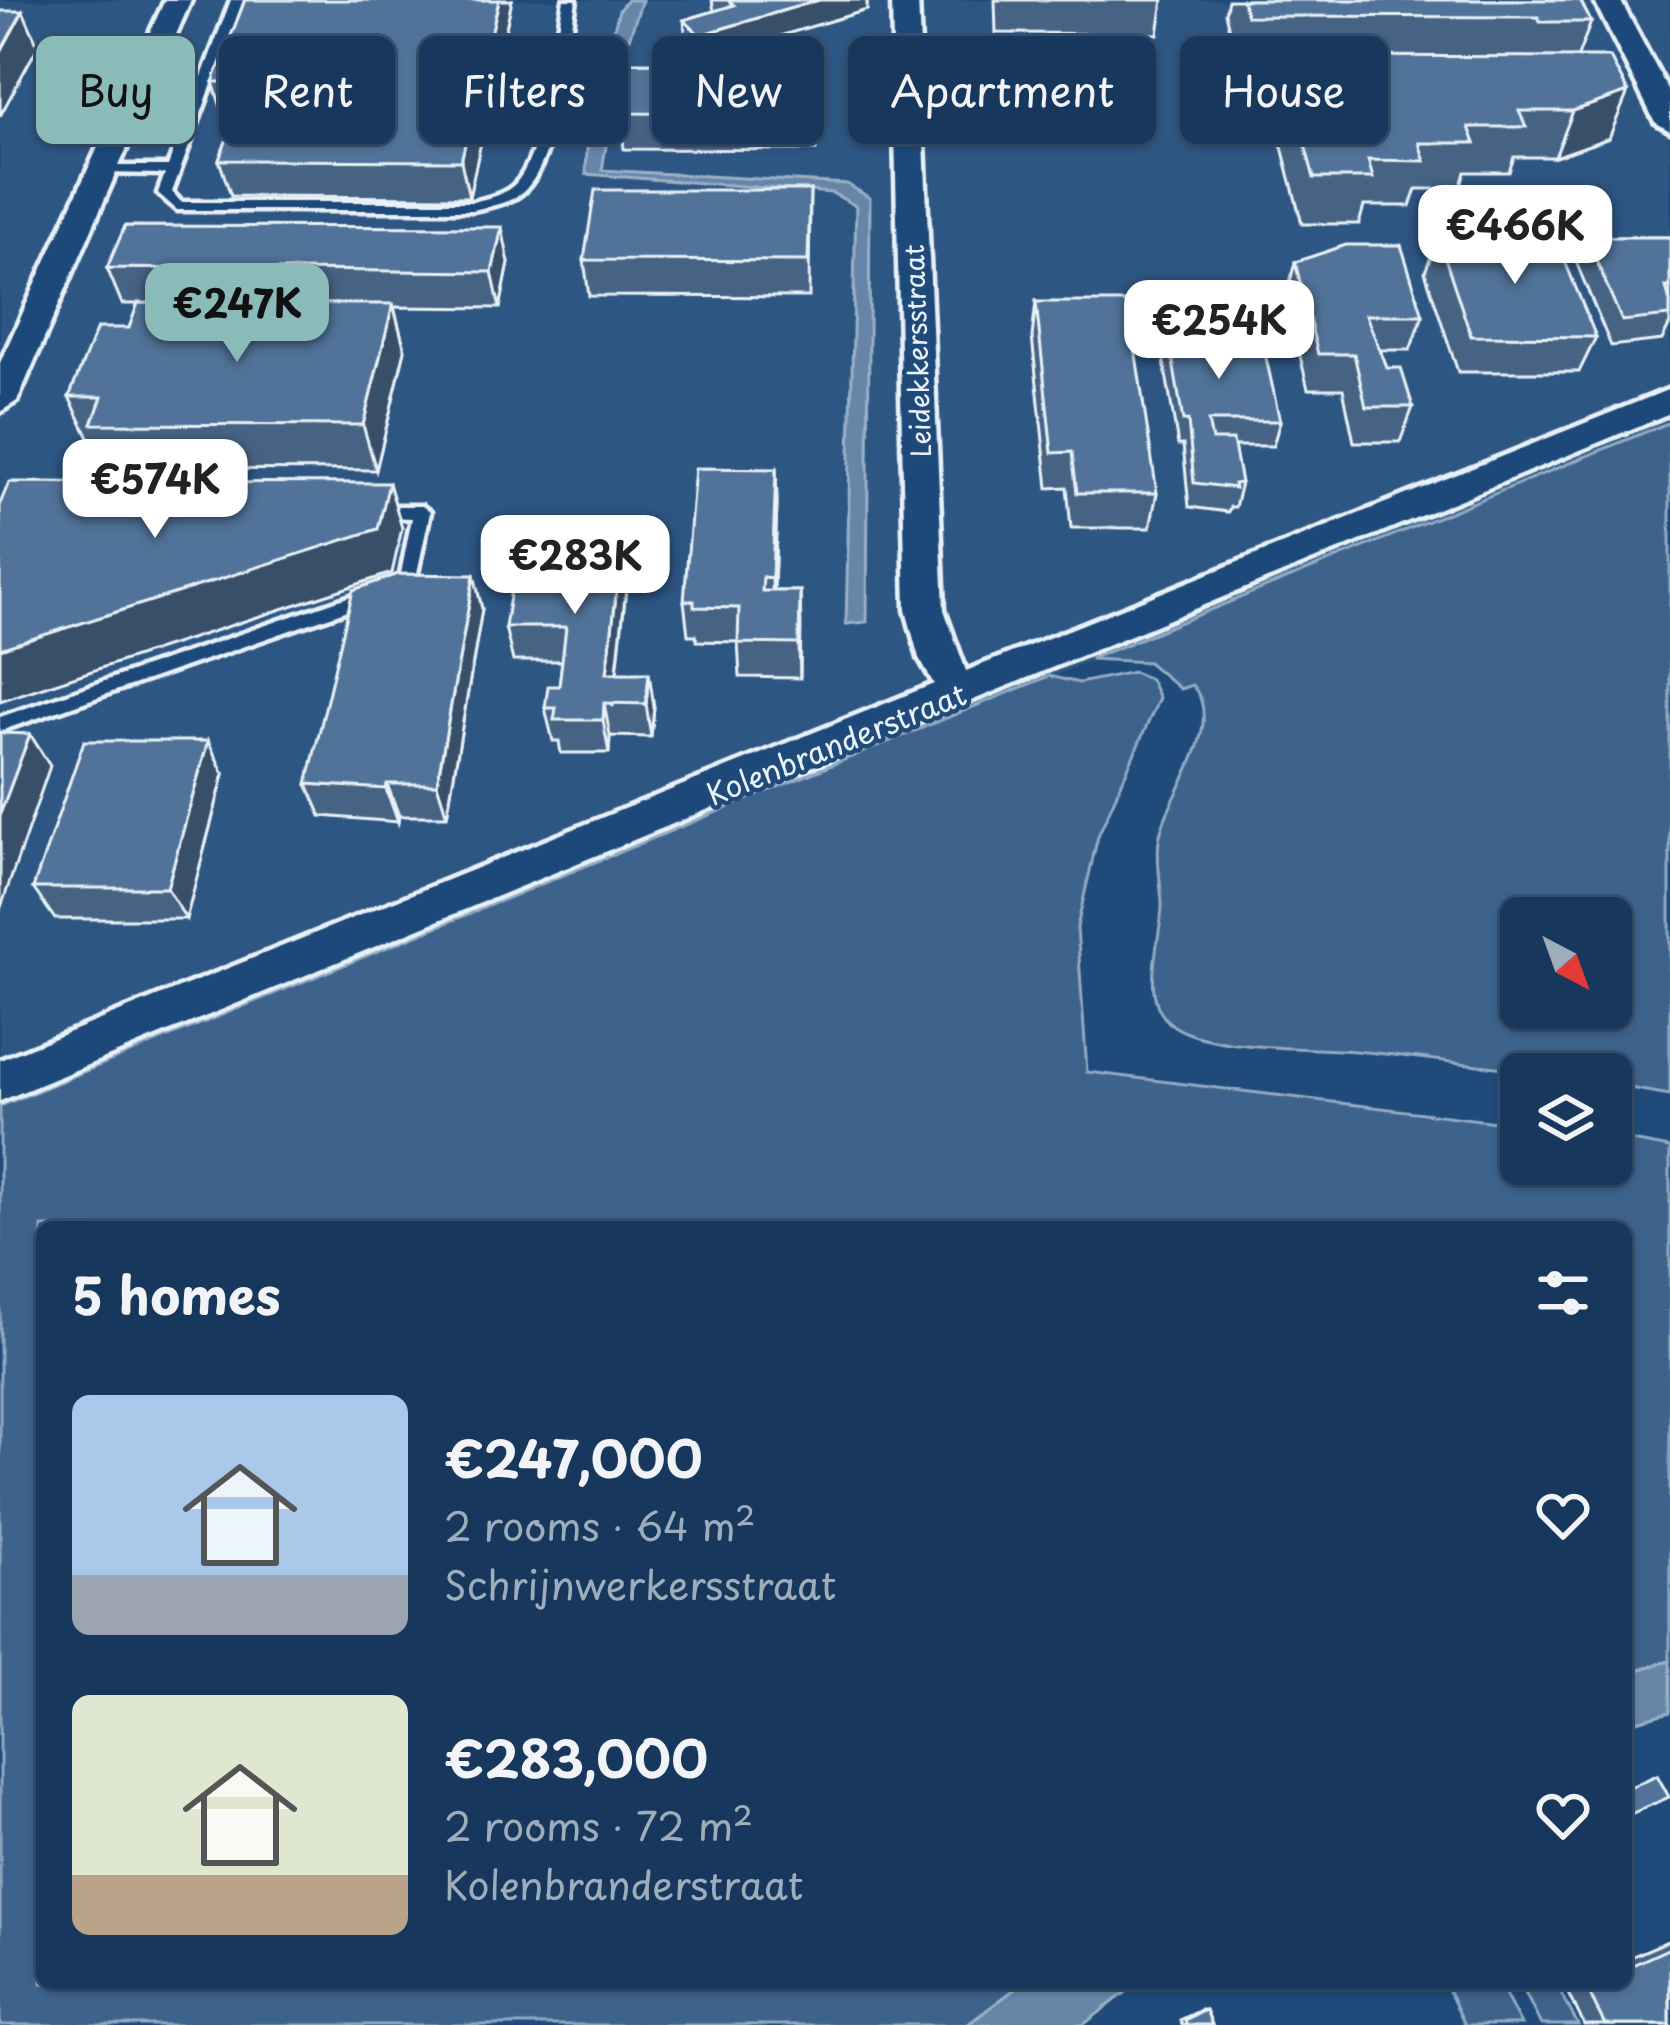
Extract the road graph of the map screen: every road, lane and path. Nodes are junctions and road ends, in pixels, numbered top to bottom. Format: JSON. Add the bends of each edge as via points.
{"nodes":[{"id":1,"x":178,"y":0,"type":"edge"},
{"id":2,"x":236,"y":0,"type":"edge"},
{"id":3,"x":570,"y":0,"type":"edge"},
{"id":4,"x":905,"y":0,"type":"edge"},
{"id":5,"x":1607,"y":0,"type":"edge"},
{"id":6,"x":1670,"y":122,"type":"edge"},
{"id":7,"x":103,"y":170,"type":"junction"},
{"id":8,"x":171,"y":170,"type":"junction"},
{"id":9,"x":1670,"y":400,"type":"edge"},
{"id":10,"x":0,"y":401,"type":"edge"},
{"id":11,"x":351,"y":512,"type":"edge"},
{"id":12,"x":960,"y":693,"type":"junction"},
{"id":13,"x":0,"y":724,"type":"edge"},
{"id":14,"x":0,"y":1081,"type":"edge"}],
"edges":[{"from":1,"to":7,"type":"street"},
{"from":2,"to":8,"type":"lane"},
{"from":3,"to":8,"type":"lane","via":[[537,154],[523,184],[501,200],[177,206],[165,193]]},
{"from":4,"to":12,"type":"street","name":"Leidekkersstraat","via":[[925,610],[938,658]]},
{"from":5,"to":6,"type":"street"},
{"from":7,"to":8,"type":"lane"},
{"from":7,"to":10,"type":"street"},
{"from":9,"to":12,"type":"street","name":"Kolenbranderstraat"},
{"from":11,"to":13,"type":"lane","via":[[422,512],[408,583]]},
{"from":12,"to":14,"type":"street","name":"Kolenbranderstraat"}]}
